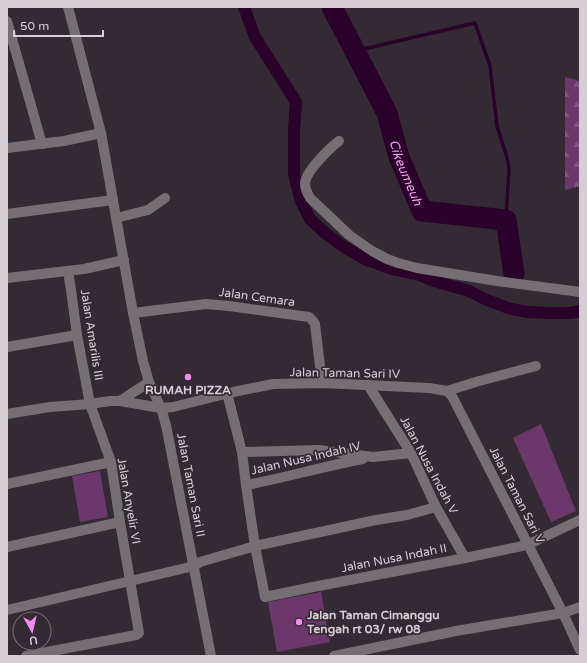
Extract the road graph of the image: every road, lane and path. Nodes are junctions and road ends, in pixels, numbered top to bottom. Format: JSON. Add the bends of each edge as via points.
{"nodes":[{"id":1,"x":68,"y":7,"type":"edge"},
{"id":2,"x":7,"y":21,"type":"edge"},
{"id":3,"x":101,"y":133,"type":"junction"},
{"id":4,"x":339,"y":141,"type":"dead end"},
{"id":5,"x":42,"y":144,"type":"junction"},
{"id":6,"x":7,"y":148,"type":"edge"},
{"id":7,"x":165,"y":198,"type":"dead end"},
{"id":8,"x":113,"y":200,"type":"junction"},
{"id":9,"x":7,"y":214,"type":"edge"},
{"id":10,"x":116,"y":218,"type":"junction"},
{"id":11,"x":124,"y":260,"type":"junction"},
{"id":12,"x":68,"y":271,"type":"junction"},
{"id":13,"x":7,"y":278,"type":"edge"},
{"id":14,"x":580,"y":292,"type":"edge"},
{"id":15,"x":133,"y":313,"type":"junction"},
{"id":16,"x":77,"y":335,"type":"junction"},
{"id":17,"x":7,"y":347,"type":"edge"},
{"id":18,"x":536,"y":366,"type":"dead end"},
{"id":19,"x":149,"y":382,"type":"junction"},
{"id":20,"x":322,"y":383,"type":"junction"},
{"id":21,"x":368,"y":385,"type":"junction"},
{"id":22,"x":447,"y":391,"type":"junction"},
{"id":23,"x":227,"y":393,"type":"junction"},
{"id":24,"x":120,"y":401,"type":"junction"},
{"id":25,"x":90,"y":404,"type":"junction"},
{"id":26,"x":161,"y":408,"type":"junction"},
{"id":27,"x":7,"y":414,"type":"edge"},
{"id":28,"x":242,"y":452,"type":"junction"},
{"id":29,"x":411,"y":453,"type":"junction"},
{"id":30,"x":373,"y":457,"type":"junction"},
{"id":31,"x":111,"y":462,"type":"junction"},
{"id":32,"x":7,"y":484,"type":"edge"},
{"id":33,"x":246,"y":485,"type":"junction"},
{"id":34,"x":436,"y":507,"type":"junction"},
{"id":35,"x":580,"y":520,"type":"edge"},
{"id":36,"x":120,"y":522,"type":"junction"},
{"id":37,"x":527,"y":545,"type":"junction"},
{"id":38,"x":255,"y":546,"type":"junction"},
{"id":39,"x":7,"y":548,"type":"edge"},
{"id":40,"x":465,"y":558,"type":"junction"},
{"id":41,"x":194,"y":566,"type":"junction"},
{"id":42,"x":130,"y":581,"type":"junction"},
{"id":43,"x":580,"y":607,"type":"edge"},
{"id":44,"x":7,"y":610,"type":"edge"},
{"id":45,"x":563,"y":613,"type":"junction"},
{"id":46,"x":580,"y":650,"type":"edge"},
{"id":47,"x":357,"y":654,"type":"edge"},
{"id":48,"x":26,"y":656,"type":"edge"},
{"id":49,"x":211,"y":656,"type":"edge"},
{"id":50,"x":334,"y":656,"type":"edge"}],
"edges":[{"from":1,"to":3,"type":"street","name":"Jalan Taman Sari II"},
{"from":2,"to":5,"type":"street"},
{"from":3,"to":5,"type":"street"},
{"from":3,"to":8,"type":"street","name":"Jalan Taman Sari II"},
{"from":4,"to":14,"type":"street","via":[[310,171],[305,182],[308,194],[350,235],[372,251],[387,259],[417,268]]},
{"from":5,"to":6,"type":"street"},
{"from":7,"to":10,"type":"street","via":[[148,210]]},
{"from":8,"to":9,"type":"street"},
{"from":8,"to":10,"type":"street","name":"Jalan Taman Sari II"},
{"from":10,"to":11,"type":"street","name":"Jalan Taman Sari II"},
{"from":11,"to":12,"type":"street"},
{"from":11,"to":15,"type":"street","name":"Jalan Taman Sari II"},
{"from":12,"to":13,"type":"street"},
{"from":12,"to":16,"type":"street","name":"Jalan Amarilis III"},
{"from":15,"to":19,"type":"street","name":"Jalan Taman Sari II"},
{"from":15,"to":20,"type":"street","name":"Jalan Cemara","via":[[211,304],[309,317],[315,324]]},
{"from":16,"to":17,"type":"street"},
{"from":16,"to":25,"type":"street","name":"Jalan Amarilis III"},
{"from":18,"to":22,"type":"street"},
{"from":19,"to":24,"type":"street"},
{"from":19,"to":26,"type":"street","name":"Jalan Taman Sari II"},
{"from":20,"to":21,"type":"street","name":"Jalan Taman Sari IV"},
{"from":20,"to":23,"type":"street","name":"Jalan Taman Sari IV","via":[[273,384]]},
{"from":21,"to":22,"type":"street","name":"Jalan Taman Sari IV"},
{"from":21,"to":29,"type":"street","name":"Jalan Nusa Indah V"},
{"from":22,"to":37,"type":"street","name":"Jalan Taman Sari V","via":[[452,396]]},
{"from":23,"to":26,"type":"street","name":"Jalan Taman Sari IV"},
{"from":23,"to":28,"type":"street"},
{"from":24,"to":25,"type":"street","name":"Jalan Taman Sari IV"},
{"from":24,"to":26,"type":"street","name":"Jalan Taman Sari IV"},
{"from":25,"to":27,"type":"street","name":"Jalan Taman Sari IV"},
{"from":25,"to":31,"type":"street","name":"Jalan Anyelir VI"},
{"from":26,"to":41,"type":"street","name":"Jalan Taman Sari II"},
{"from":28,"to":30,"type":"street","name":"Jalan Nusa Indah IV","via":[[319,450]]},
{"from":28,"to":33,"type":"street"},
{"from":29,"to":30,"type":"street","name":"Jalan Nusa Indah IV"},
{"from":29,"to":34,"type":"street","name":"Jalan Nusa Indah V"},
{"from":30,"to":33,"type":"street","name":"Jalan Nusa Indah IV"},
{"from":31,"to":32,"type":"street"},
{"from":31,"to":36,"type":"street","name":"Jalan Anyelir VI"},
{"from":33,"to":38,"type":"street"},
{"from":34,"to":38,"type":"street"},
{"from":34,"to":40,"type":"street","name":"Jalan Nusa Indah V"},
{"from":35,"to":37,"type":"street","name":"Jalan Nusa Indah II"},
{"from":36,"to":39,"type":"street"},
{"from":36,"to":42,"type":"street","name":"Jalan Anyelir VI"},
{"from":37,"to":40,"type":"street","name":"Jalan Nusa Indah II"},
{"from":37,"to":45,"type":"street","name":"Jalan Taman Sari V"},
{"from":38,"to":40,"type":"street","name":"Jalan Nusa Indah II","via":[[265,597]]},
{"from":38,"to":41,"type":"street"},
{"from":41,"to":42,"type":"street"},
{"from":41,"to":49,"type":"street","name":"Jalan Taman Sari II"},
{"from":42,"to":44,"type":"street"},
{"from":42,"to":48,"type":"street","name":"Jalan Anyelir VI","via":[[139,633]]},
{"from":43,"to":45,"type":"street"},
{"from":45,"to":46,"type":"street","name":"Jalan Taman Sari V"},
{"from":45,"to":47,"type":"street","via":[[456,631]]},
{"from":47,"to":50,"type":"street"}]}
